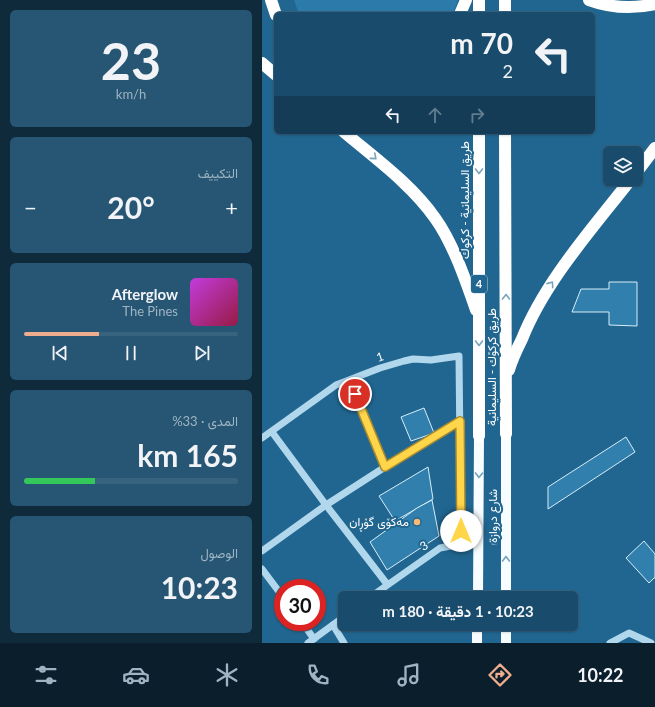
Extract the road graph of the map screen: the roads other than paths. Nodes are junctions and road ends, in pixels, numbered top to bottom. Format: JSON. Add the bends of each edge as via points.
{"nodes":[{"id":1,"x":272,"y":0,"type":"edge"},
{"id":2,"x":466,"y":0,"type":"edge"},
{"id":3,"x":479,"y":0,"type":"edge"},
{"id":4,"x":505,"y":0,"type":"edge"},
{"id":5,"x":589,"y":0,"type":"edge"},
{"id":6,"x":655,"y":4,"type":"edge"},
{"id":7,"x":275,"y":12,"type":"edge"},
{"id":8,"x":461,"y":12,"type":"edge"},
{"id":9,"x":479,"y":12,"type":"edge"},
{"id":10,"x":505,"y":12,"type":"edge"},
{"id":11,"x":262,"y":63,"type":"edge"},
{"id":12,"x":274,"y":73,"type":"edge"},
{"id":13,"x":346,"y":134,"type":"edge"},
{"id":14,"x":479,"y":134,"type":"edge"},
{"id":15,"x":506,"y":134,"type":"edge"},
{"id":16,"x":655,"y":148,"type":"edge"},
{"id":17,"x":643,"y":164,"type":"edge"},
{"id":18,"x":626,"y":186,"type":"edge"},
{"id":19,"x":479,"y":318,"type":"junction"},
{"id":20,"x":350,"y":380,"type":"junction"},
{"id":21,"x":506,"y":383,"type":"junction"},
{"id":22,"x":460,"y":421,"type":"junction"},
{"id":23,"x":272,"y":432,"type":"junction"},
{"id":24,"x":506,"y":434,"type":"joint"},
{"id":25,"x":479,"y":436,"type":"joint"},
{"id":26,"x":262,"y":438,"type":"edge"},
{"id":27,"x":385,"y":467,"type":"junction"},
{"id":28,"x":326,"y":505,"type":"junction"},
{"id":29,"x":478,"y":540,"type":"junction"},
{"id":30,"x":461,"y":543,"type":"junction"},
{"id":31,"x":262,"y":551,"type":"edge"},
{"id":32,"x":262,"y":569,"type":"edge"},
{"id":33,"x":388,"y":584,"type":"junction"},
{"id":34,"x":274,"y":585,"type":"edge"},
{"id":35,"x":378,"y":591,"type":"edge"},
{"id":36,"x":478,"y":591,"type":"edge"},
{"id":37,"x":506,"y":591,"type":"edge"},
{"id":38,"x":338,"y":621,"type":"edge"},
{"id":39,"x":333,"y":625,"type":"junction"},
{"id":40,"x":306,"y":631,"type":"edge"},
{"id":41,"x":477,"y":631,"type":"edge"},
{"id":42,"x":506,"y":631,"type":"edge"},
{"id":43,"x":311,"y":641,"type":"edge"},
{"id":44,"x":344,"y":643,"type":"edge"},
{"id":45,"x":477,"y":643,"type":"edge"},
{"id":46,"x":506,"y":643,"type":"edge"},
{"id":47,"x":610,"y":643,"type":"edge"},
{"id":48,"x":651,"y":643,"type":"edge"}],
"edges":[{"from":1,"to":7,"type":"highway"},
{"from":2,"to":8,"type":"highway"},
{"from":3,"to":9,"type":"highway"},
{"from":4,"to":10,"type":"highway"},
{"from":5,"to":6,"type":"highway","via":[[617,7]]},
{"from":11,"to":12,"type":"highway"},
{"from":13,"to":19,"type":"highway","one_way":true,"via":[[400,178],[436,219],[460,266]]},
{"from":14,"to":19,"type":"highway","name":"طريق السليمانية - كركوك","number":"4","one_way":true},
{"from":21,"to":15,"type":"highway","name":"طريق كركوك - السليمانية","one_way":true},
{"from":16,"to":17,"type":"highway"},
{"from":21,"to":18,"type":"highway","one_way":true,"via":[[512,360],[539,302]]},
{"from":19,"to":25,"type":"highway","name":"طريق السليمانية - كركوك","number":"4","one_way":true},
{"from":20,"to":22,"type":"street","name":"1","via":[[413,359],[431,360],[459,356]]},
{"from":20,"to":23,"type":"street","name":"1","via":[[336,385]]},
{"from":20,"to":27,"type":"street"},
{"from":21,"to":24,"type":"highway","name":"طريق كركوك - السليمانية"},
{"from":22,"to":27,"type":"street"},
{"from":22,"to":30,"type":"street"},
{"from":23,"to":26,"type":"street","name":"1"},
{"from":23,"to":28,"type":"street"},
{"from":37,"to":24,"type":"main road","name":"شارع دروازة","one_way":true},
{"from":25,"to":29,"type":"main road","name":"شارع دروازة","number":"4","one_way":true},
{"from":27,"to":28,"type":"street"},
{"from":28,"to":31,"type":"street"},
{"from":28,"to":33,"type":"street"},
{"from":29,"to":30,"type":"street","name":"3"},
{"from":29,"to":36,"type":"main road","name":"شارع دروازة","number":"4"},
{"from":30,"to":33,"type":"street","name":"3","via":[[440,548]]},
{"from":32,"to":34,"type":"street"},
{"from":33,"to":35,"type":"street","name":"3"},
{"from":38,"to":39,"type":"street"},
{"from":39,"to":43,"type":"street"},
{"from":39,"to":44,"type":"street"},
{"from":40,"to":43,"type":"street"},
{"from":41,"to":45,"type":"main road"},
{"from":42,"to":46,"type":"main road"},
{"from":47,"to":48,"type":"street","via":[[629,632]]}]}
